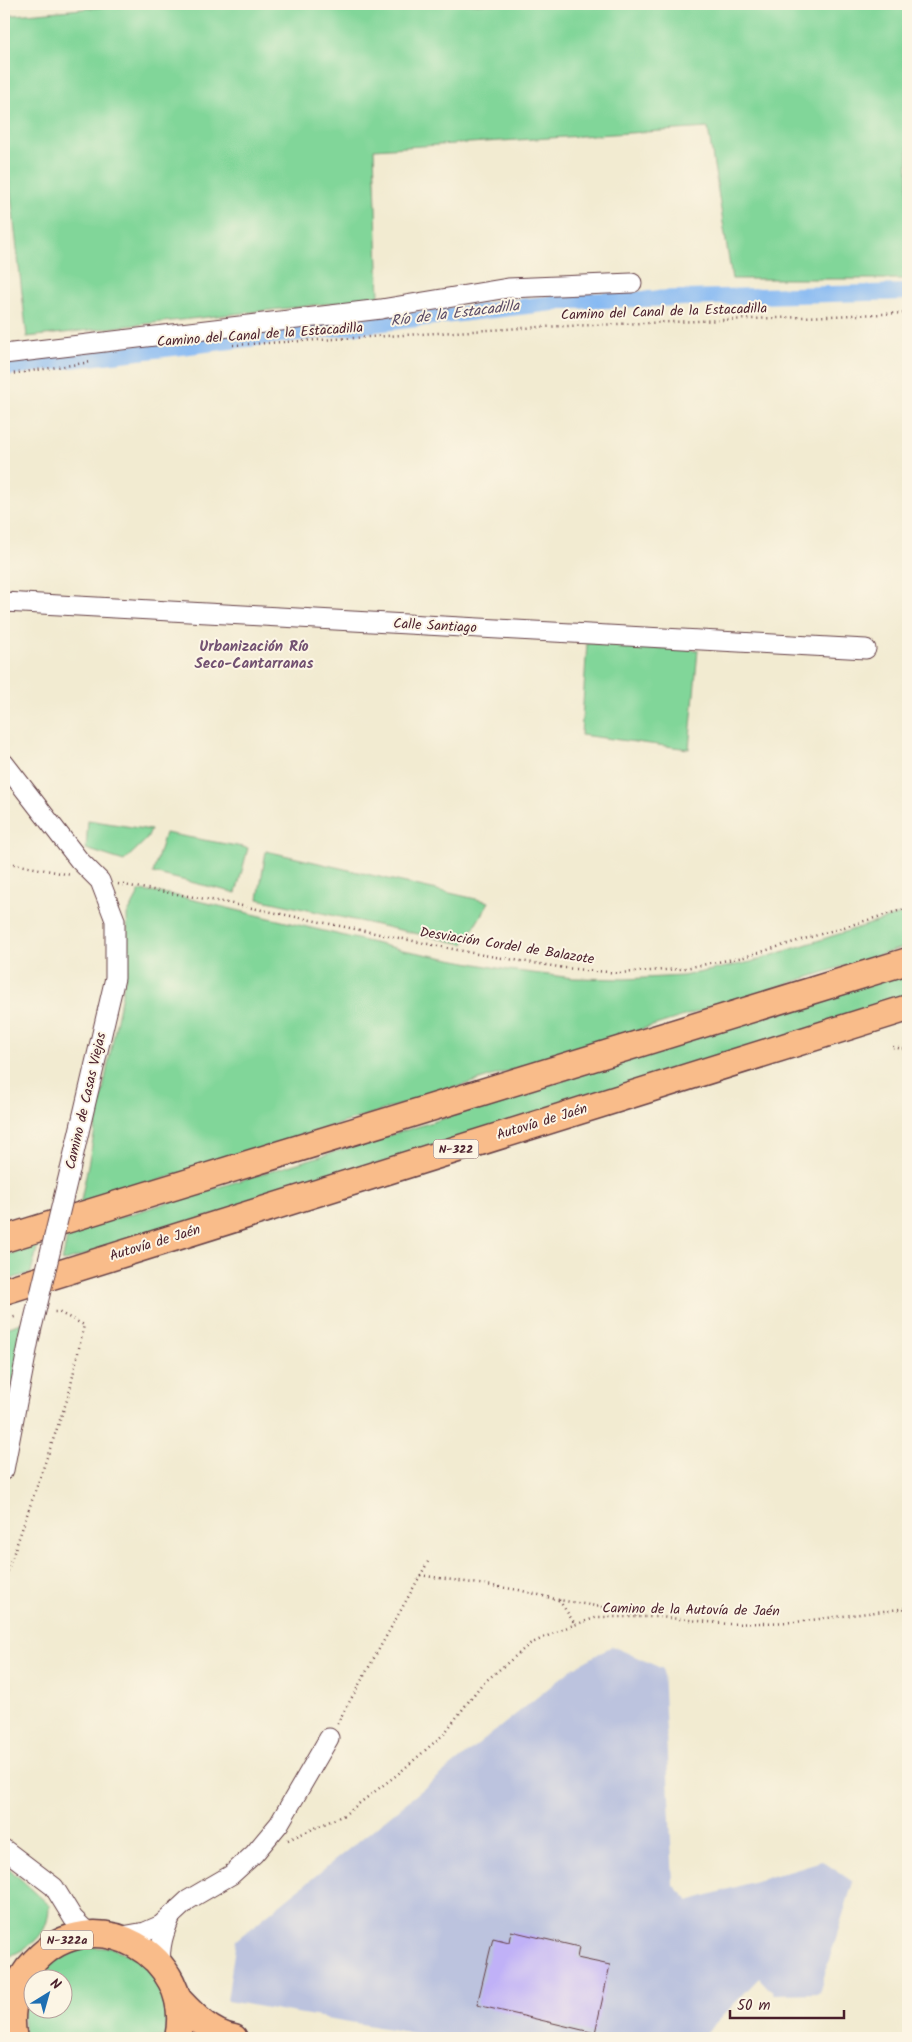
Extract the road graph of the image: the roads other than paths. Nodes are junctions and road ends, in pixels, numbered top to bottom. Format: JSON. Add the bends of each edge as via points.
{"nodes":[{"id":1,"x":632,"y":284,"type":"dead end"},
{"id":2,"x":4,"y":354,"type":"edge"},
{"id":3,"x":4,"y":602,"type":"edge"},
{"id":4,"x":866,"y":649,"type":"dead end"},
{"id":5,"x":4,"y":763,"type":"edge"},
{"id":6,"x":908,"y":961,"type":"edge"},
{"id":7,"x":908,"y":1008,"type":"edge"},
{"id":8,"x":4,"y":1239,"type":"edge"},
{"id":9,"x":4,"y":1291,"type":"edge"},
{"id":10,"x":4,"y":1470,"type":"edge"},
{"id":11,"x":329,"y":1738,"type":"road end"},
{"id":12,"x":4,"y":1849,"type":"edge"},
{"id":13,"x":63,"y":1902,"type":"junction"},
{"id":14,"x":172,"y":1915,"type":"junction"},
{"id":15,"x":105,"y":1936,"type":"junction"},
{"id":16,"x":46,"y":1951,"type":"junction"},
{"id":17,"x":161,"y":1964,"type":"junction"},
{"id":18,"x":4,"y":1976,"type":"edge"},
{"id":19,"x":178,"y":1998,"type":"junction"},
{"id":20,"x":4,"y":2034,"type":"edge"},
{"id":21,"x":7,"y":2038,"type":"edge"},
{"id":22,"x":14,"y":2038,"type":"edge"},
{"id":23,"x":178,"y":2038,"type":"edge"},
{"id":24,"x":229,"y":2038,"type":"edge"}],
"edges":[{"from":1,"to":2,"type":"street","via":[[508,288],[381,309]]},
{"from":3,"to":4,"type":"street","name":"Calle Santiago"},
{"from":5,"to":10,"type":"street","name":"Camino de Casas Viejas","bridge":true,"via":[[79,860],[100,881],[115,920],[115,978],[29,1340]]},
{"from":6,"to":8,"type":"highway"},
{"from":7,"to":9,"type":"highway","name":"Autovía de Jaén","number":"N-322"},
{"from":11,"to":14,"type":"street","via":[[280,1824],[254,1854],[231,1875],[188,1900]]},
{"from":12,"to":13,"type":"street","via":[[54,1887]]},
{"from":13,"to":15,"type":"street","via":[[83,1928]]},
{"from":13,"to":16,"type":"street","via":[[64,1914]]},
{"from":14,"to":15,"type":"street","via":[[161,1925],[145,1932]]},
{"from":14,"to":17,"type":"street","via":[[162,1940]]},
{"from":15,"to":16,"type":"highway","number":"N-322a","via":[[74,1937]]},
{"from":15,"to":17,"type":"highway","via":[[130,1942]]},
{"from":16,"to":18,"type":"highway","number":"N-322a"},
{"from":16,"to":22,"type":"highway","number":"N-322a","via":[[27,1969],[18,1986],[12,2008]]},
{"from":17,"to":19,"type":"highway","via":[[172,1980]]},
{"from":19,"to":23,"type":"highway","via":[[181,2018]]},
{"from":19,"to":24,"type":"highway","via":[[200,2020]]},
{"from":20,"to":21,"type":"highway"}]}
